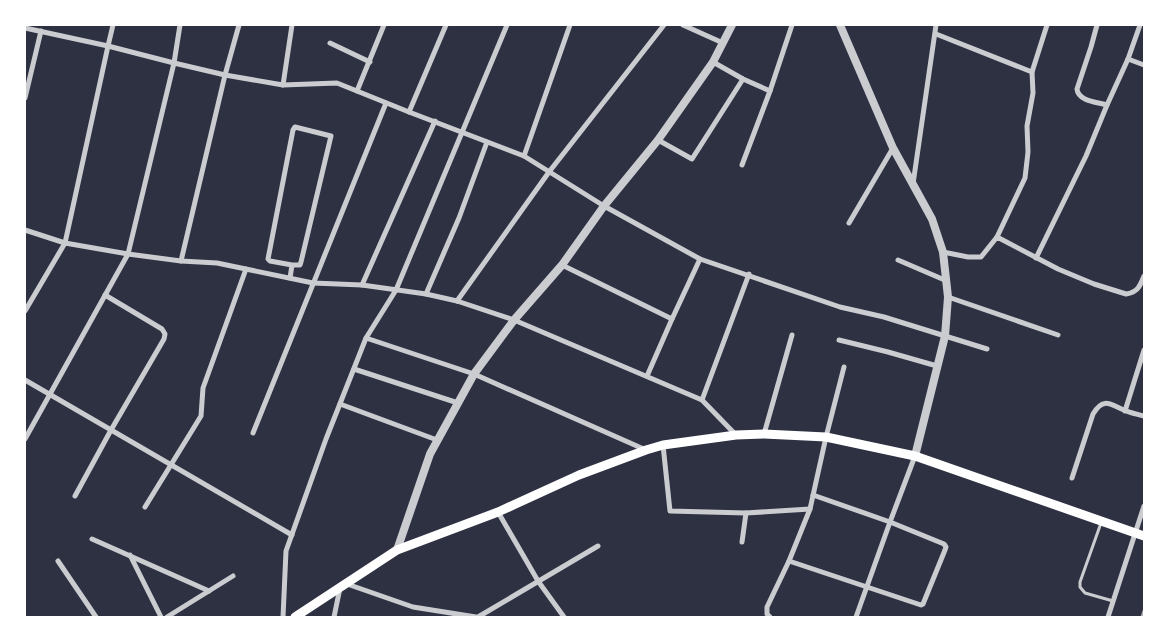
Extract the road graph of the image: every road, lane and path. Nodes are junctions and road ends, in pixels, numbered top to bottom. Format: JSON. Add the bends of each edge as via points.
{"nodes":[{"id":1,"x":114,"y":25,"type":"edge"},
{"id":2,"x":180,"y":25,"type":"edge"},
{"id":3,"x":239,"y":25,"type":"edge"},
{"id":4,"x":292,"y":25,"type":"edge"},
{"id":5,"x":384,"y":25,"type":"edge"},
{"id":6,"x":446,"y":25,"type":"edge"},
{"id":7,"x":507,"y":25,"type":"edge"},
{"id":8,"x":570,"y":25,"type":"edge"},
{"id":9,"x":664,"y":25,"type":"edge"},
{"id":10,"x":683,"y":25,"type":"edge"},
{"id":11,"x":732,"y":25,"type":"edge"},
{"id":12,"x":792,"y":25,"type":"edge"},
{"id":13,"x":840,"y":25,"type":"edge"},
{"id":14,"x":936,"y":25,"type":"edge"},
{"id":15,"x":1047,"y":25,"type":"edge"},
{"id":16,"x":1097,"y":25,"type":"edge"},
{"id":17,"x":1140,"y":25,"type":"edge"},
{"id":18,"x":25,"y":28,"type":"edge"},
{"id":19,"x":41,"y":31,"type":"junction"},
{"id":20,"x":936,"y":34,"type":"junction"},
{"id":21,"x":330,"y":43,"type":"dead end"},
{"id":22,"x":723,"y":43,"type":"junction"},
{"id":23,"x":108,"y":46,"type":"junction"},
{"id":24,"x":1128,"y":58,"type":"junction"},
{"id":25,"x":370,"y":62,"type":"junction"},
{"id":26,"x":713,"y":62,"type":"junction"},
{"id":27,"x":174,"y":63,"type":"junction"},
{"id":28,"x":1144,"y":65,"type":"edge"},
{"id":29,"x":1032,"y":72,"type":"junction"},
{"id":30,"x":225,"y":75,"type":"junction"},
{"id":31,"x":743,"y":79,"type":"junction"},
{"id":32,"x":283,"y":85,"type":"junction"},
{"id":33,"x":770,"y":90,"type":"junction"},
{"id":34,"x":357,"y":92,"type":"junction"},
{"id":35,"x":25,"y":98,"type":"edge"},
{"id":36,"x":386,"y":103,"type":"junction"},
{"id":37,"x":1107,"y":105,"type":"junction"},
{"id":38,"x":409,"y":112,"type":"junction"},
{"id":39,"x":435,"y":121,"type":"junction"},
{"id":40,"x":463,"y":132,"type":"junction"},
{"id":41,"x":658,"y":140,"type":"junction"},
{"id":42,"x":487,"y":142,"type":"junction"},
{"id":43,"x":893,"y":148,"type":"junction"},
{"id":44,"x":524,"y":156,"type":"junction"},
{"id":45,"x":742,"y":165,"type":"dead end"},
{"id":46,"x":549,"y":172,"type":"junction"},
{"id":47,"x":913,"y":185,"type":"junction"},
{"id":48,"x":604,"y":206,"type":"junction"},
{"id":49,"x":849,"y":223,"type":"dead end"},
{"id":50,"x":25,"y":230,"type":"edge"},
{"id":51,"x":997,"y":237,"type":"junction"},
{"id":52,"x":65,"y":243,"type":"junction"},
{"id":53,"x":943,"y":252,"type":"junction"},
{"id":54,"x":128,"y":254,"type":"junction"},
{"id":55,"x":1036,"y":258,"type":"junction"},
{"id":56,"x":700,"y":259,"type":"junction"},
{"id":57,"x":181,"y":260,"type":"junction"},
{"id":58,"x":898,"y":260,"type":"dead end"},
{"id":59,"x":292,"y":265,"type":"junction"},
{"id":60,"x":562,"y":265,"type":"junction"},
{"id":61,"x":246,"y":269,"type":"junction"},
{"id":62,"x":748,"y":274,"type":"junction"},
{"id":63,"x":1144,"y":276,"type":"edge"},
{"id":64,"x":290,"y":278,"type":"junction"},
{"id":65,"x":947,"y":281,"type":"junction"},
{"id":66,"x":313,"y":283,"type":"junction"},
{"id":67,"x":362,"y":285,"type":"junction"},
{"id":68,"x":396,"y":290,"type":"junction"},
{"id":69,"x":426,"y":294,"type":"junction"},
{"id":70,"x":105,"y":295,"type":"junction"},
{"id":71,"x":948,"y":296,"type":"junction"},
{"id":72,"x":458,"y":301,"type":"junction"},
{"id":73,"x":25,"y":311,"type":"edge"},
{"id":74,"x":672,"y":319,"type":"junction"},
{"id":75,"x":514,"y":320,"type":"junction"},
{"id":76,"x":792,"y":335,"type":"dead end"},
{"id":77,"x":1058,"y":335,"type":"dead end"},
{"id":78,"x":945,"y":336,"type":"junction"},
{"id":79,"x":366,"y":338,"type":"junction"},
{"id":80,"x":840,"y":340,"type":"dead end"},
{"id":81,"x":987,"y":349,"type":"dead end"},
{"id":82,"x":1144,"y":350,"type":"edge"},
{"id":83,"x":937,"y":366,"type":"junction"},
{"id":84,"x":844,"y":367,"type":"dead end"},
{"id":85,"x":354,"y":369,"type":"junction"},
{"id":86,"x":474,"y":374,"type":"junction"},
{"id":87,"x":647,"y":376,"type":"junction"},
{"id":88,"x":25,"y":380,"type":"edge"},
{"id":89,"x":50,"y":394,"type":"junction"},
{"id":90,"x":702,"y":400,"type":"junction"},
{"id":91,"x":458,"y":403,"type":"junction"},
{"id":92,"x":340,"y":404,"type":"junction"},
{"id":93,"x":1125,"y":411,"type":"junction"},
{"id":94,"x":1144,"y":416,"type":"edge"},
{"id":95,"x":111,"y":430,"type":"junction"},
{"id":96,"x":253,"y":434,"type":"dead end"},
{"id":97,"x":764,"y":434,"type":"junction"},
{"id":98,"x":736,"y":435,"type":"junction"},
{"id":99,"x":826,"y":437,"type":"junction"},
{"id":100,"x":25,"y":439,"type":"edge"},
{"id":101,"x":437,"y":440,"type":"junction"},
{"id":102,"x":663,"y":445,"type":"junction"},
{"id":103,"x":646,"y":450,"type":"junction"},
{"id":104,"x":915,"y":456,"type":"junction"},
{"id":105,"x":171,"y":464,"type":"junction"},
{"id":106,"x":1072,"y":478,"type":"dead end"},
{"id":107,"x":813,"y":495,"type":"junction"},
{"id":108,"x":75,"y":496,"type":"dead end"},
{"id":109,"x":1144,"y":506,"type":"edge"},
{"id":110,"x":145,"y":507,"type":"dead end"},
{"id":111,"x":810,"y":509,"type":"junction"},
{"id":112,"x":498,"y":512,"type":"junction"},
{"id":113,"x":746,"y":513,"type":"junction"},
{"id":114,"x":890,"y":522,"type":"junction"},
{"id":115,"x":1102,"y":522,"type":"junction"},
{"id":116,"x":1134,"y":533,"type":"junction"},
{"id":117,"x":292,"y":535,"type":"junction"},
{"id":118,"x":1144,"y":536,"type":"edge"},
{"id":119,"x":92,"y":539,"type":"dead end"},
{"id":120,"x":742,"y":542,"type":"dead end"},
{"id":121,"x":598,"y":546,"type":"dead end"},
{"id":122,"x":397,"y":550,"type":"junction"},
{"id":123,"x":130,"y":555,"type":"junction"},
{"id":124,"x":789,"y":560,"type":"junction"},
{"id":125,"x":58,"y":561,"type":"dead end"},
{"id":126,"x":233,"y":576,"type":"dead end"},
{"id":127,"x":538,"y":581,"type":"junction"},
{"id":128,"x":343,"y":586,"type":"junction"},
{"id":129,"x":867,"y":587,"type":"junction"},
{"id":130,"x":209,"y":591,"type":"junction"},
{"id":131,"x":1113,"y":601,"type":"junction"},
{"id":132,"x":96,"y":617,"type":"edge"},
{"id":133,"x":161,"y":617,"type":"edge"},
{"id":134,"x":166,"y":617,"type":"edge"},
{"id":135,"x":283,"y":617,"type":"edge"},
{"id":136,"x":295,"y":617,"type":"edge"},
{"id":137,"x":334,"y":617,"type":"edge"},
{"id":138,"x":477,"y":617,"type":"edge"},
{"id":139,"x":564,"y":617,"type":"edge"},
{"id":140,"x":770,"y":617,"type":"edge"},
{"id":141,"x":856,"y":617,"type":"edge"},
{"id":142,"x":1108,"y":617,"type":"edge"}],
"edges":[{"from":1,"to":23,"type":"street"},
{"from":2,"to":27,"type":"street"},
{"from":3,"to":30,"type":"street"},
{"from":4,"to":32,"type":"street"},
{"from":5,"to":25,"type":"street"},
{"from":6,"to":38,"type":"street"},
{"from":7,"to":40,"type":"street"},
{"from":8,"to":44,"type":"street"},
{"from":9,"to":46,"type":"street"},
{"from":10,"to":22,"type":"street"},
{"from":11,"to":22,"type":"street"},
{"from":12,"to":33,"type":"street"},
{"from":13,"to":43,"type":"street"},
{"from":14,"to":20,"type":"street"},
{"from":15,"to":29,"type":"street"},
{"from":16,"to":37,"type":"street","via":[[1077,89],[1081,97]]},
{"from":17,"to":24,"type":"street"},
{"from":18,"to":19,"type":"street"},
{"from":19,"to":23,"type":"street"},
{"from":19,"to":35,"type":"street"},
{"from":20,"to":29,"type":"street"},
{"from":20,"to":47,"type":"street"},
{"from":21,"to":25,"type":"street"},
{"from":22,"to":26,"type":"street"},
{"from":23,"to":27,"type":"street"},
{"from":23,"to":52,"type":"street"},
{"from":24,"to":28,"type":"street"},
{"from":24,"to":37,"type":"street"},
{"from":25,"to":34,"type":"street"},
{"from":26,"to":31,"type":"street"},
{"from":26,"to":41,"type":"street"},
{"from":27,"to":30,"type":"street"},
{"from":27,"to":54,"type":"street"},
{"from":29,"to":51,"type":"street","via":[[1025,178]]},
{"from":30,"to":32,"type":"street"},
{"from":30,"to":57,"type":"street"},
{"from":31,"to":33,"type":"street"},
{"from":31,"to":41,"type":"street","via":[[692,159]]},
{"from":32,"to":34,"type":"street","via":[[337,84]]},
{"from":33,"to":45,"type":"street"},
{"from":34,"to":36,"type":"street"},
{"from":36,"to":38,"type":"street"},
{"from":36,"to":66,"type":"street"},
{"from":37,"to":55,"type":"street"},
{"from":38,"to":39,"type":"street"},
{"from":39,"to":40,"type":"street"},
{"from":39,"to":67,"type":"street"},
{"from":40,"to":42,"type":"street"},
{"from":40,"to":68,"type":"street"},
{"from":41,"to":48,"type":"street"},
{"from":42,"to":44,"type":"street"},
{"from":42,"to":69,"type":"street"},
{"from":43,"to":47,"type":"street"},
{"from":43,"to":49,"type":"street"},
{"from":44,"to":46,"type":"street"},
{"from":46,"to":48,"type":"street"},
{"from":46,"to":72,"type":"street"},
{"from":47,"to":53,"type":"street","via":[[932,219]]},
{"from":48,"to":56,"type":"street"},
{"from":48,"to":60,"type":"street"},
{"from":50,"to":52,"type":"street"},
{"from":51,"to":53,"type":"street","via":[[981,257]]},
{"from":51,"to":55,"type":"street"},
{"from":52,"to":54,"type":"street"},
{"from":52,"to":73,"type":"street"},
{"from":53,"to":65,"type":"street"},
{"from":54,"to":57,"type":"street"},
{"from":54,"to":70,"type":"street"},
{"from":55,"to":63,"type":"street","via":[[1094,284],[1126,294],[1138,289]]},
{"from":56,"to":62,"type":"street"},
{"from":56,"to":74,"type":"street"},
{"from":57,"to":61,"type":"street"},
{"from":58,"to":65,"type":"street"},
{"from":59,"to":59,"type":"street","via":[[268,259],[295,127],[331,136],[331,140],[301,262],[300,265]]},
{"from":59,"to":64,"type":"street"},
{"from":60,"to":74,"type":"street"},
{"from":60,"to":75,"type":"street"},
{"from":61,"to":64,"type":"street"},
{"from":61,"to":105,"type":"street","via":[[203,388],[201,416]]},
{"from":62,"to":78,"type":"street","via":[[840,307]]},
{"from":62,"to":90,"type":"street"},
{"from":64,"to":66,"type":"street"},
{"from":65,"to":71,"type":"street"},
{"from":66,"to":67,"type":"street"},
{"from":66,"to":96,"type":"street"},
{"from":67,"to":68,"type":"street"},
{"from":68,"to":69,"type":"street"},
{"from":68,"to":79,"type":"street"},
{"from":69,"to":72,"type":"street"},
{"from":70,"to":89,"type":"street"},
{"from":70,"to":95,"type":"street","via":[[162,329],[164,334]]},
{"from":71,"to":77,"type":"street"},
{"from":71,"to":78,"type":"street"},
{"from":72,"to":75,"type":"street"},
{"from":74,"to":87,"type":"street"},
{"from":75,"to":86,"type":"street"},
{"from":75,"to":87,"type":"street"},
{"from":76,"to":97,"type":"street"},
{"from":78,"to":81,"type":"street"},
{"from":78,"to":83,"type":"street"},
{"from":79,"to":85,"type":"street"},
{"from":79,"to":86,"type":"street"},
{"from":80,"to":83,"type":"street"},
{"from":82,"to":93,"type":"street"},
{"from":83,"to":104,"type":"street"},
{"from":84,"to":99,"type":"street"},
{"from":85,"to":91,"type":"street"},
{"from":85,"to":92,"type":"street"},
{"from":86,"to":91,"type":"street"},
{"from":86,"to":103,"type":"street"},
{"from":87,"to":90,"type":"street"},
{"from":88,"to":89,"type":"street"},
{"from":89,"to":95,"type":"street"},
{"from":89,"to":100,"type":"street"},
{"from":90,"to":98,"type":"street"},
{"from":91,"to":101,"type":"street"},
{"from":92,"to":101,"type":"street"},
{"from":92,"to":117,"type":"street"},
{"from":93,"to":94,"type":"street"},
{"from":93,"to":106,"type":"street","via":[[1109,403],[1096,408]]},
{"from":95,"to":105,"type":"street"},
{"from":95,"to":108,"type":"street"},
{"from":97,"to":98,"type":"main road"},
{"from":97,"to":99,"type":"main road"},
{"from":98,"to":102,"type":"main road"},
{"from":99,"to":104,"type":"main road"},
{"from":99,"to":107,"type":"street"},
{"from":101,"to":122,"type":"street"},
{"from":102,"to":103,"type":"main road"},
{"from":102,"to":113,"type":"street","via":[[670,511]]},
{"from":103,"to":112,"type":"main road","via":[[579,475]]},
{"from":104,"to":114,"type":"street"},
{"from":104,"to":115,"type":"main road"},
{"from":105,"to":110,"type":"street"},
{"from":105,"to":117,"type":"street"},
{"from":107,"to":111,"type":"street"},
{"from":107,"to":114,"type":"street"},
{"from":109,"to":116,"type":"street"},
{"from":111,"to":113,"type":"street"},
{"from":111,"to":124,"type":"street"},
{"from":112,"to":122,"type":"main road"},
{"from":112,"to":127,"type":"street"},
{"from":113,"to":120,"type":"street"},
{"from":114,"to":129,"type":"street"},
{"from":114,"to":129,"type":"street","via":[[944,544],[945,550],[921,605]]},
{"from":115,"to":116,"type":"main road"},
{"from":115,"to":131,"type":"lane","via":[[1080,588],[1085,593]]},
{"from":116,"to":118,"type":"main road"},
{"from":116,"to":131,"type":"street"},
{"from":117,"to":135,"type":"street","via":[[286,551]]},
{"from":119,"to":123,"type":"street"},
{"from":121,"to":127,"type":"street"},
{"from":122,"to":128,"type":"main road"},
{"from":123,"to":130,"type":"street"},
{"from":123,"to":133,"type":"street"},
{"from":124,"to":129,"type":"street"},
{"from":124,"to":140,"type":"street","via":[[766,607]]},
{"from":125,"to":132,"type":"street"},
{"from":126,"to":130,"type":"street"},
{"from":127,"to":138,"type":"street"},
{"from":127,"to":139,"type":"street"},
{"from":128,"to":136,"type":"main road"},
{"from":128,"to":137,"type":"street"},
{"from":128,"to":138,"type":"street","via":[[413,607]]},
{"from":129,"to":141,"type":"street"},
{"from":130,"to":134,"type":"street"},
{"from":131,"to":142,"type":"street"}]}
